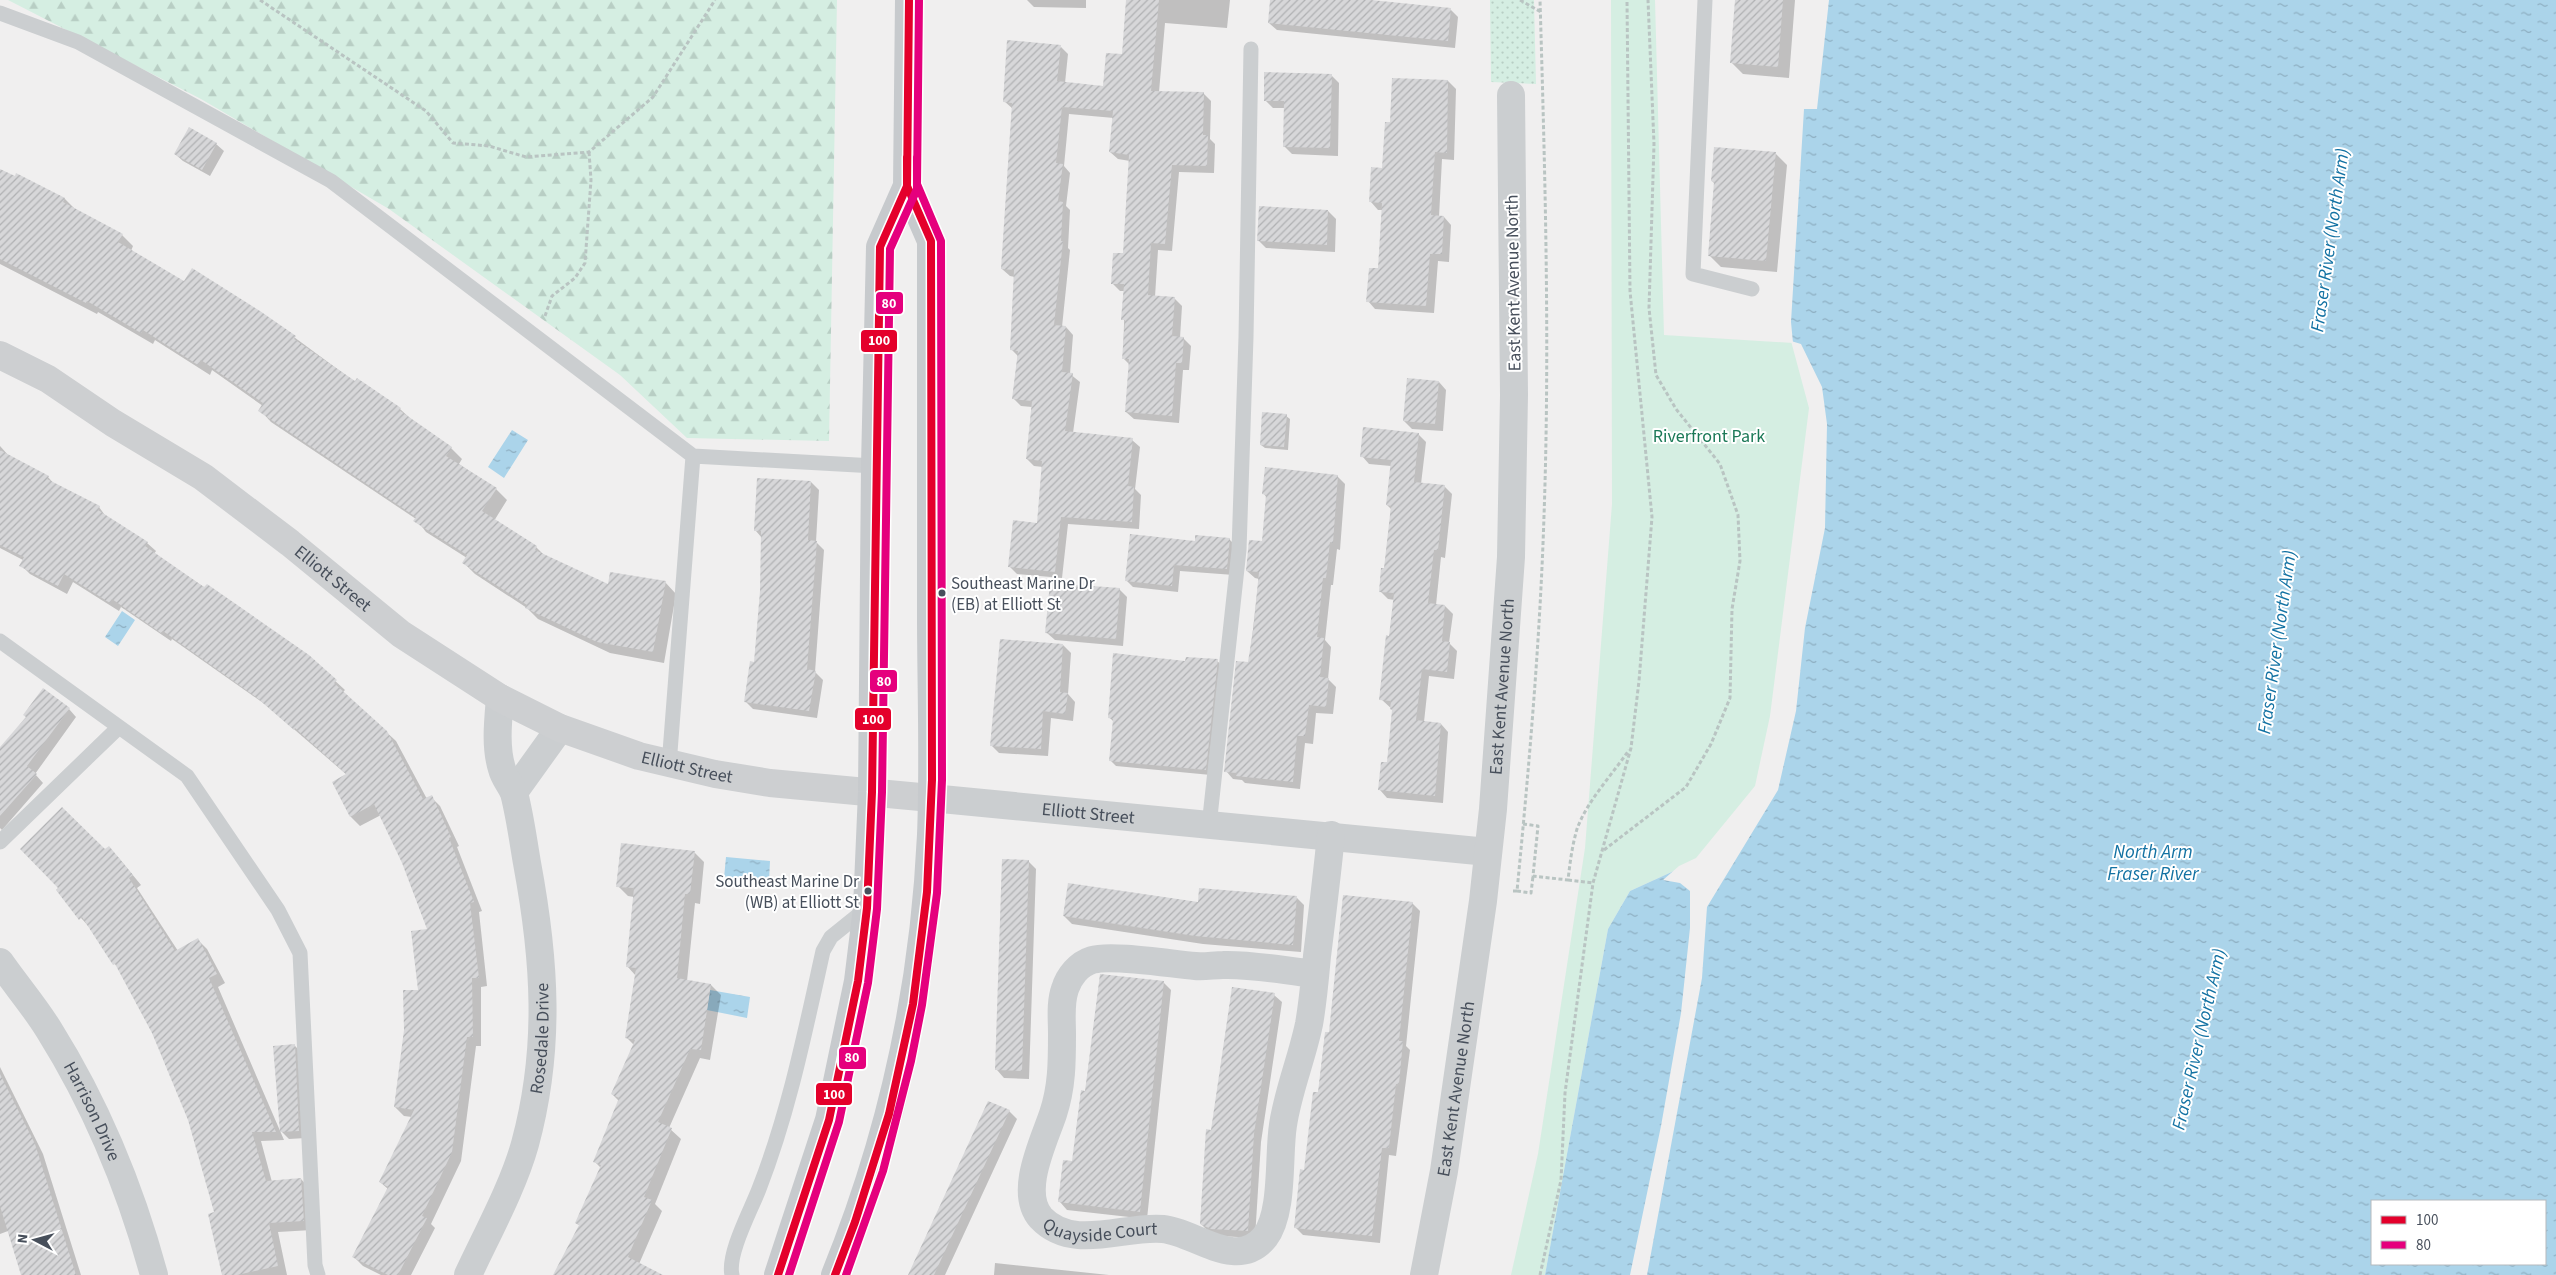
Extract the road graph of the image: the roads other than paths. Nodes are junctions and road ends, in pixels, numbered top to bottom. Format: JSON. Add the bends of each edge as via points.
{"nodes":[{"id":1,"x":909,"y":0,"type":"edge"},
{"id":2,"x":1705,"y":0,"type":"edge"},
{"id":3,"x":0,"y":13,"type":"edge"},
{"id":4,"x":1251,"y":48,"type":"dead end"},
{"id":5,"x":1511,"y":94,"type":"dead end"},
{"id":6,"x":907,"y":186,"type":"junction"},
{"id":7,"x":1752,"y":289,"type":"dead end"},
{"id":8,"x":0,"y":355,"type":"edge"},
{"id":9,"x":693,"y":456,"type":"junction"},
{"id":10,"x":875,"y":466,"type":"junction"},
{"id":11,"x":0,"y":641,"type":"edge"},
{"id":12,"x":500,"y":698,"type":"junction"},
{"id":13,"x":119,"y":727,"type":"junction"},
{"id":14,"x":560,"y":728,"type":"junction"},
{"id":15,"x":669,"y":765,"type":"junction"},
{"id":16,"x":514,"y":792,"type":"junction"},
{"id":17,"x":872,"y":792,"type":"junction"},
{"id":18,"x":931,"y":798,"type":"junction"},
{"id":19,"x":1209,"y":826,"type":"junction"},
{"id":20,"x":1331,"y":835,"type":"junction"},
{"id":21,"x":0,"y":842,"type":"edge"},
{"id":22,"x":1488,"y":852,"type":"junction"},
{"id":23,"x":867,"y":908,"type":"junction"},
{"id":24,"x":0,"y":962,"type":"edge"},
{"id":25,"x":1315,"y":974,"type":"junction"},
{"id":26,"x":154,"y":1275,"type":"edge"},
{"id":27,"x":318,"y":1275,"type":"edge"},
{"id":28,"x":468,"y":1275,"type":"edge"},
{"id":29,"x":732,"y":1275,"type":"edge"},
{"id":30,"x":778,"y":1275,"type":"edge"},
{"id":31,"x":835,"y":1275,"type":"edge"},
{"id":32,"x":1424,"y":1275,"type":"edge"}],
"edges":[{"from":1,"to":6,"type":"main road"},
{"from":2,"to":7,"type":"lane","via":[[1693,274]]},
{"from":3,"to":9,"type":"lane","via":[[78,42],[331,181]]},
{"from":4,"to":19,"type":"lane","via":[[1239,550]]},
{"from":5,"to":22,"type":"street","name":"East Kent Avenue North","via":[[1513,510]]},
{"from":6,"to":10,"type":"main road","via":[[880,247]]},
{"from":6,"to":18,"type":"main road","via":[[931,240]]},
{"from":8,"to":12,"type":"street","name":"Elliott Street","via":[[48,379],[203,478],[290,543],[401,634]]},
{"from":9,"to":10,"type":"lane"},
{"from":9,"to":15,"type":"lane"},
{"from":10,"to":17,"type":"main road"},
{"from":11,"to":13,"type":"lane"},
{"from":12,"to":14,"type":"street","name":"Elliott Street"},
{"from":12,"to":16,"type":"street","name":"Rosedale Drive","via":[[497,728],[502,770]]},
{"from":13,"to":21,"type":"lane"},
{"from":13,"to":27,"type":"lane","via":[[187,776],[278,910],[300,953]]},
{"from":14,"to":15,"type":"street","name":"Elliott Street"},
{"from":14,"to":16,"type":"street"},
{"from":15,"to":17,"type":"street","name":"Elliott Street","via":[[770,783]]},
{"from":16,"to":28,"type":"street","name":"Rosedale Drive","via":[[538,923],[543,975],[542,1039],[535,1102],[525,1145]]},
{"from":17,"to":18,"type":"street","name":"Elliott Street"},
{"from":17,"to":23,"type":"main road"},
{"from":18,"to":19,"type":"street","name":"Elliott Street"},
{"from":18,"to":31,"type":"main road","via":[[921,952],[906,1039],[877,1158],[861,1211]]},
{"from":19,"to":20,"type":"street","name":"Elliott Street"},
{"from":20,"to":22,"type":"street","name":"Elliott Street"},
{"from":20,"to":25,"type":"street","name":"Quayside Court"},
{"from":22,"to":32,"type":"street","name":"East Kent Avenue North","via":[[1444,1171]]},
{"from":23,"to":29,"type":"lane","via":[[831,937],[823,951],[789,1104],[737,1241]]},
{"from":23,"to":30,"type":"main road","via":[[858,981],[829,1120]]},
{"from":24,"to":26,"type":"street","name":"Harrison Drive","via":[[49,1030],[98,1120],[143,1235]]},
{"from":25,"to":25,"type":"street","name":"Quayside Court","via":[[1309,1023],[1283,1123],[1275,1215],[1272,1226],[1256,1246],[1244,1250],[1221,1250],[1164,1229],[1071,1234],[1040,1217],[1034,1205],[1032,1175],[1059,1096],[1063,1073],[1064,990],[1080,966],[1102,958],[1200,967],[1224,964]]}]}
